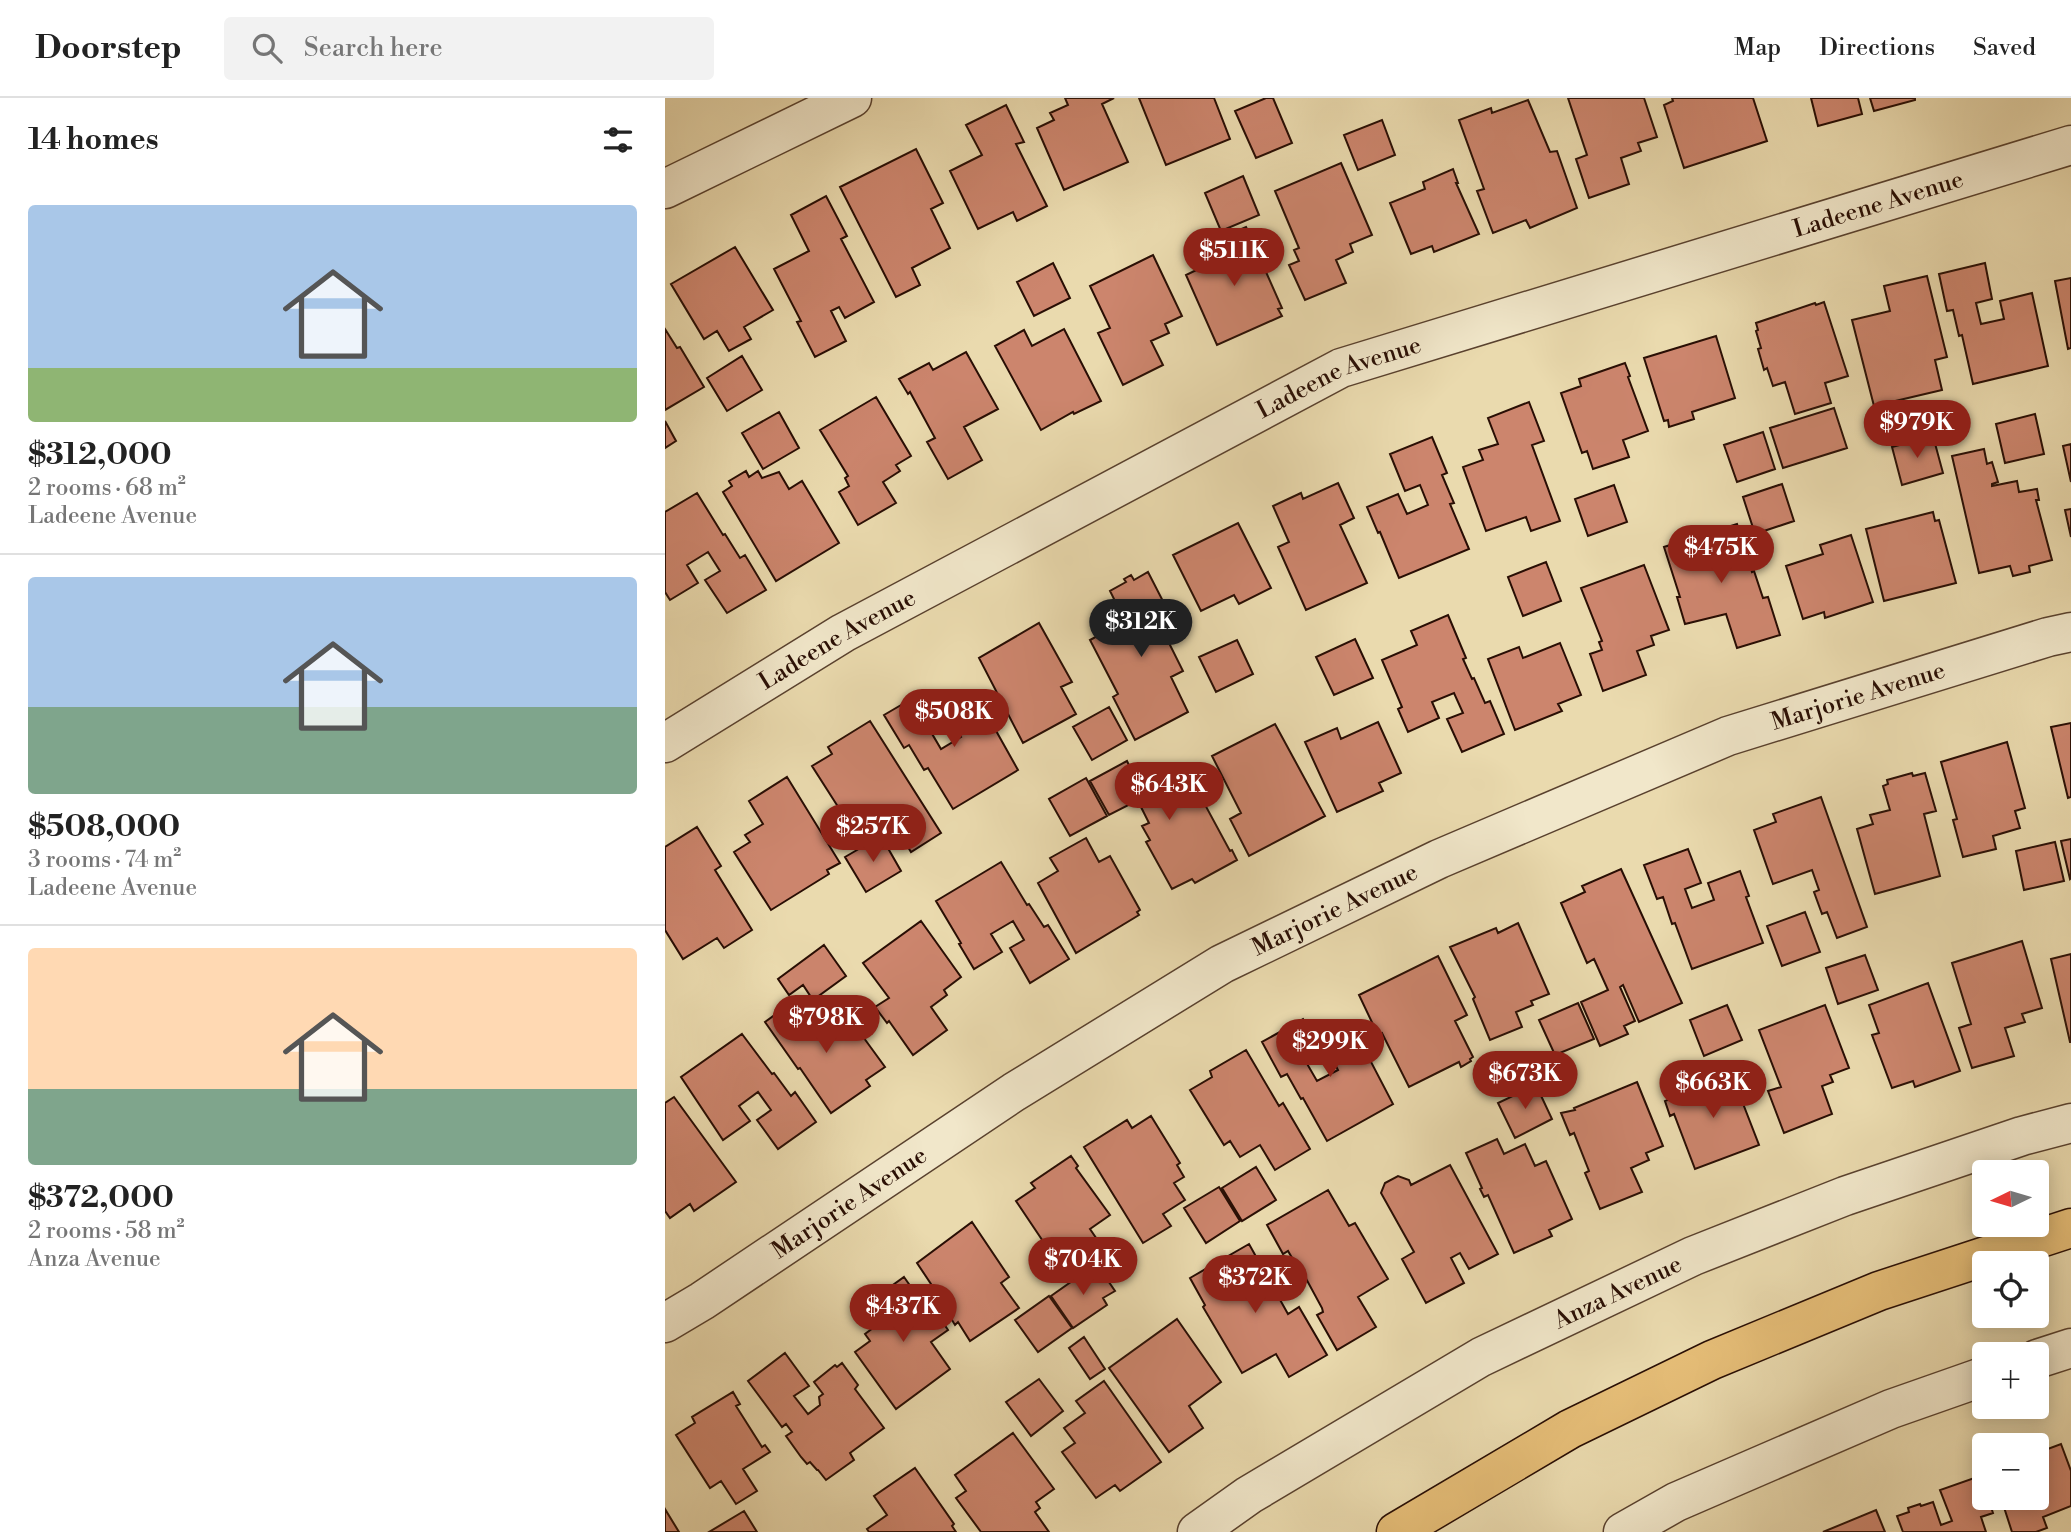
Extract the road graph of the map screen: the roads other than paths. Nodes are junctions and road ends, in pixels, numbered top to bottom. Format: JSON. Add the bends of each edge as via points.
{"nodes":[{"id":1,"x":852,"y":98,"type":"edge"},
{"id":2,"x":2071,"y":145,"type":"edge"},
{"id":3,"x":665,"y":190,"type":"edge"},
{"id":4,"x":2071,"y":632,"type":"edge"},
{"id":5,"x":665,"y":743,"type":"edge"},
{"id":6,"x":2071,"y":1123,"type":"edge"},
{"id":7,"x":2071,"y":1228,"type":"edge"},
{"id":8,"x":665,"y":1323,"type":"edge"},
{"id":9,"x":2071,"y":1349,"type":"edge"},
{"id":10,"x":2049,"y":1355,"type":"edge"},
{"id":11,"x":1972,"y":1381,"type":"edge"},
{"id":12,"x":1196,"y":1532,"type":"edge"},
{"id":13,"x":1396,"y":1532,"type":"edge"},
{"id":14,"x":1623,"y":1532,"type":"edge"}],
"edges":[{"from":1,"to":3,"type":"street"},
{"from":2,"to":5,"type":"street","name":"Ladeene Avenue","via":[[1341,368],[843,633]]},
{"from":4,"to":8,"type":"street","name":"Marjorie Avenue","via":[[1728,736],[1439,859],[1222,964],[1014,1092]]},
{"from":6,"to":12,"type":"street","name":"Anza Avenue","via":[[1845,1196],[1681,1262],[1481,1357],[1249,1495]]},
{"from":7,"to":13,"type":"main road","via":[[1879,1291],[1712,1360],[1570,1429]]},
{"from":9,"to":10,"type":"street"},
{"from":11,"to":14,"type":"street","via":[[1853,1425],[1676,1502]]}]}
